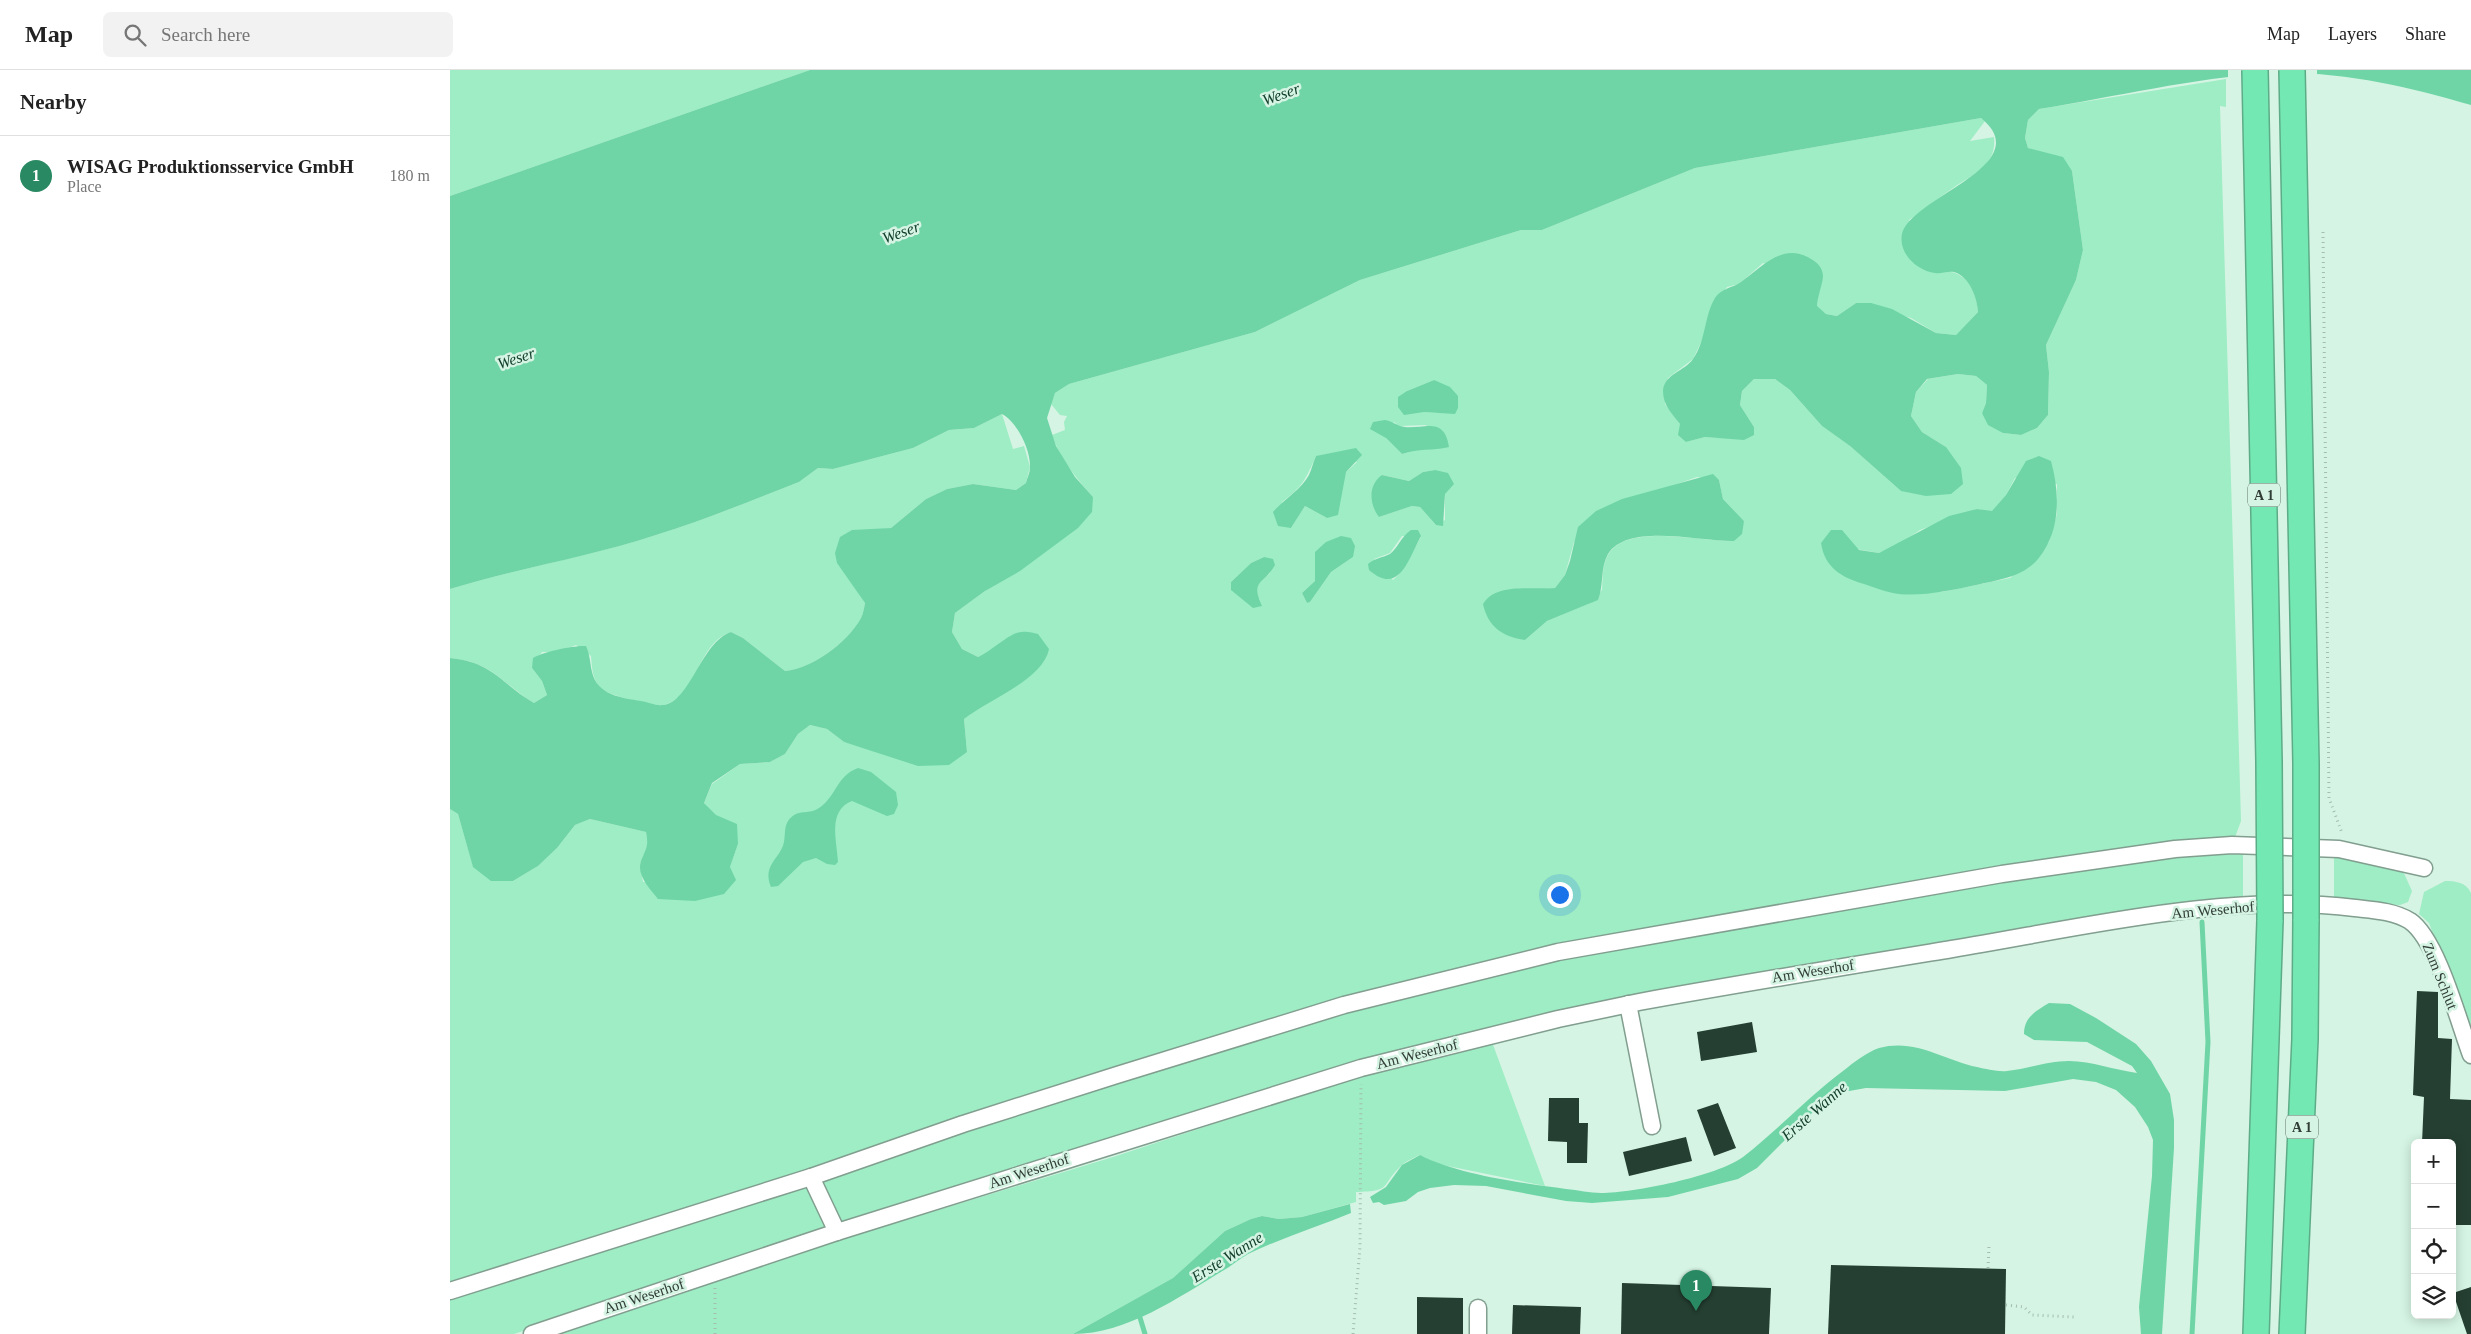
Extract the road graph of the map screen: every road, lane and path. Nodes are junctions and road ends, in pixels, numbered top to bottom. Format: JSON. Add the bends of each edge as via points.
{"nodes":[{"id":1,"x":2255,"y":70,"type":"edge"},
{"id":2,"x":2292,"y":70,"type":"edge"},
{"id":3,"x":2323,"y":232,"type":"dead end"},
{"id":4,"x":2353,"y":851,"type":"junction"},
{"id":5,"x":2424,"y":868,"type":"dead end"},
{"id":6,"x":2331,"y":905,"type":"joint"},
{"id":7,"x":1628,"y":1004,"type":"junction"},
{"id":8,"x":2471,"y":1055,"type":"edge"},
{"id":9,"x":1362,"y":1068,"type":"junction"},
{"id":10,"x":1652,"y":1126,"type":"dead end"},
{"id":11,"x":811,"y":1178,"type":"junction"},
{"id":12,"x":837,"y":1232,"type":"junction"},
{"id":13,"x":1989,"y":1246,"type":"dead end"},
{"id":14,"x":1988,"y":1268,"type":"dead end"},
{"id":15,"x":716,"y":1272,"type":"junction"},
{"id":16,"x":450,"y":1291,"type":"edge"},
{"id":17,"x":2006,"y":1305,"type":"dead end"},
{"id":18,"x":1478,"y":1308,"type":"dead end"},
{"id":19,"x":2075,"y":1317,"type":"dead end"},
{"id":20,"x":532,"y":1334,"type":"edge"},
{"id":21,"x":715,"y":1334,"type":"edge"},
{"id":22,"x":1353,"y":1334,"type":"edge"},
{"id":23,"x":1478,"y":1334,"type":"edge"},
{"id":24,"x":2256,"y":1334,"type":"edge"},
{"id":25,"x":2292,"y":1334,"type":"edge"}],
"edges":[{"from":1,"to":24,"type":"highway","number":"A 1","bridge":true,"via":[[2270,761],[2270,920]]},
{"from":2,"to":25,"type":"highway","number":"A 1","bridge":true,"via":[[2306,763],[2305,1039]]},
{"from":3,"to":4,"type":"path","via":[[2329,798],[2343,836]]},
{"from":4,"to":5,"type":"street"},
{"from":4,"to":11,"type":"street","via":[[2232,845],[2156,851],[2002,874],[1558,952],[1344,1005],[963,1124]]},
{"from":6,"to":7,"type":"street","name":"Am Weserhof","via":[[2239,906],[2131,919]]},
{"from":6,"to":8,"type":"street","name":"Zum Schlut","via":[[2390,913],[2420,929],[2433,951]]},
{"from":7,"to":9,"type":"street","name":"Am Weserhof"},
{"from":7,"to":10,"type":"street"},
{"from":9,"to":12,"type":"street","name":"Am Weserhof"},
{"from":9,"to":22,"type":"path","via":[[1360,1247]]},
{"from":11,"to":12,"type":"street"},
{"from":11,"to":16,"type":"street"},
{"from":12,"to":15,"type":"street","name":"Am Weserhof"},
{"from":13,"to":14,"type":"path"},
{"from":15,"to":20,"type":"street","name":"Am Weserhof"},
{"from":15,"to":21,"type":"path"},
{"from":17,"to":19,"type":"path","via":[[2024,1307],[2032,1315]]},
{"from":18,"to":23,"type":"street"}]}
